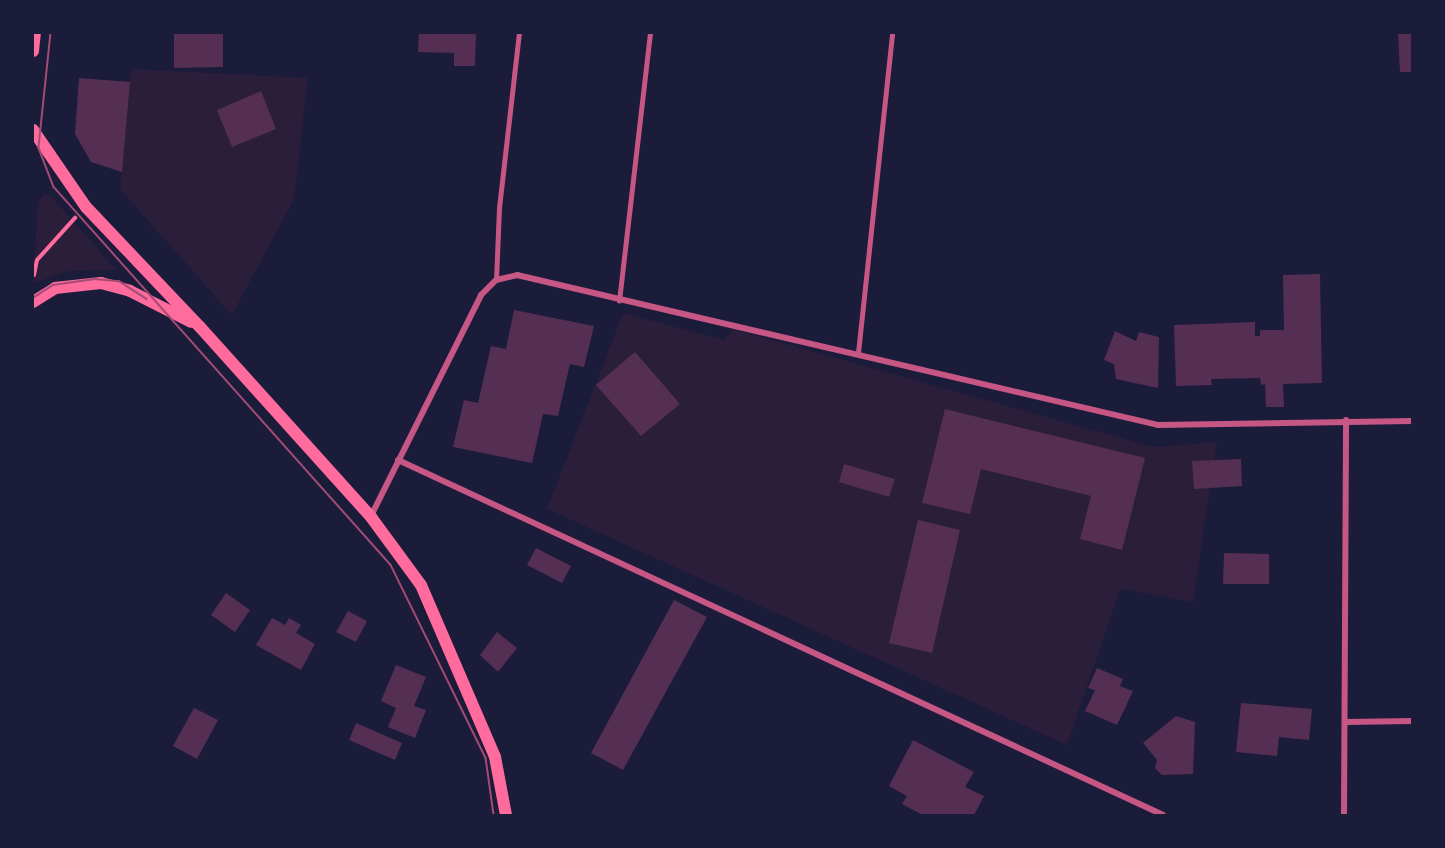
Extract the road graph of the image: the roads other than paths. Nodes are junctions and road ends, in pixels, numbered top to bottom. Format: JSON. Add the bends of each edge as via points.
{"nodes":[{"id":1,"x":35,"y":33,"type":"edge"},
{"id":2,"x":519,"y":33,"type":"edge"},
{"id":3,"x":650,"y":33,"type":"edge"},
{"id":4,"x":892,"y":33,"type":"edge"},
{"id":5,"x":33,"y":51,"type":"edge"},
{"id":6,"x":33,"y":130,"type":"edge"},
{"id":7,"x":496,"y":280,"type":"junction"},
{"id":8,"x":619,"y":301,"type":"junction"},
{"id":9,"x":33,"y":302,"type":"edge"},
{"id":10,"x":200,"y":327,"type":"junction"},
{"id":11,"x":858,"y":353,"type":"junction"},
{"id":12,"x":1346,"y":420,"type":"junction"},
{"id":13,"x":1412,"y":421,"type":"edge"},
{"id":14,"x":398,"y":460,"type":"junction"},
{"id":15,"x":371,"y":517,"type":"junction"},
{"id":16,"x":1412,"y":721,"type":"edge"},
{"id":17,"x":1346,"y":722,"type":"junction"},
{"id":18,"x":506,"y":815,"type":"edge"},
{"id":19,"x":1163,"y":815,"type":"edge"},
{"id":20,"x":1344,"y":815,"type":"edge"}],
"edges":[{"from":1,"to":5,"type":"main road"},
{"from":2,"to":7,"type":"lane","via":[[499,208]]},
{"from":3,"to":8,"type":"lane"},
{"from":4,"to":11,"type":"lane"},
{"from":6,"to":10,"type":"main road","via":[[86,207]]},
{"from":7,"to":8,"type":"street","via":[[517,275]]},
{"from":7,"to":14,"type":"street","via":[[481,295]]},
{"from":8,"to":11,"type":"street"},
{"from":9,"to":10,"type":"main road","via":[[55,288],[101,284],[130,291]]},
{"from":10,"to":15,"type":"main road"},
{"from":11,"to":12,"type":"street","via":[[1158,425]]},
{"from":12,"to":13,"type":"street"},
{"from":12,"to":17,"type":"street"},
{"from":14,"to":15,"type":"street"},
{"from":14,"to":19,"type":"street"},
{"from":15,"to":18,"type":"main road","via":[[421,585],[495,757]]},
{"from":16,"to":17,"type":"street"},
{"from":17,"to":20,"type":"street"}]}
